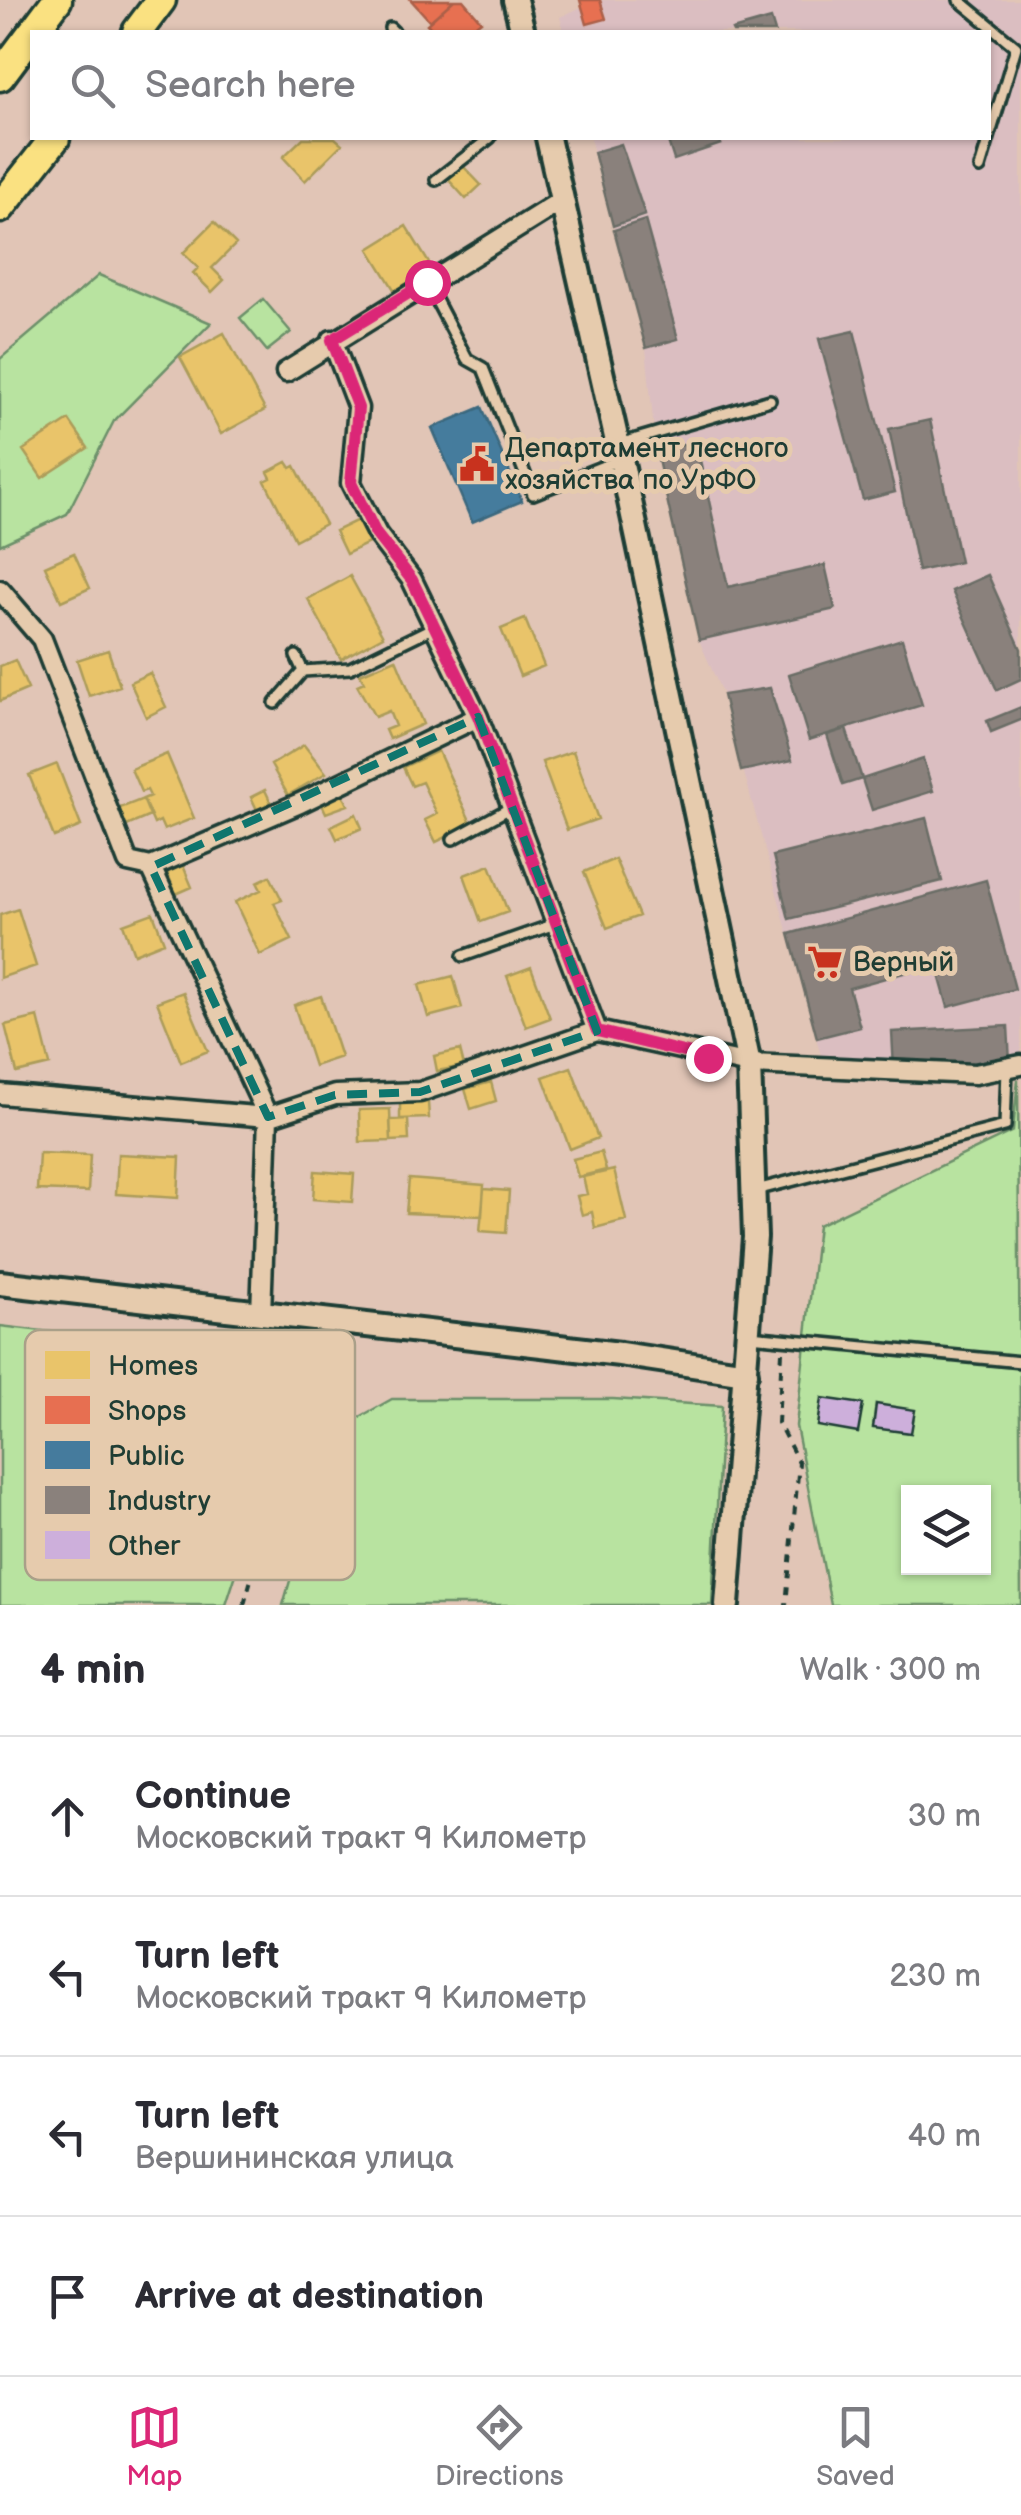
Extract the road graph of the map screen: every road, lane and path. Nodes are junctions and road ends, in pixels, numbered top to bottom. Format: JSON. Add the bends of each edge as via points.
{"nodes":[{"id":1,"x":57,"y":0,"type":"edge"},
{"id":2,"x":161,"y":0,"type":"edge"},
{"id":3,"x":515,"y":0,"type":"edge"},
{"id":4,"x":959,"y":0,"type":"edge"},
{"id":5,"x":35,"y":30,"type":"edge"},
{"id":6,"x":138,"y":30,"type":"edge"},
{"id":7,"x":522,"y":30,"type":"edge"},
{"id":8,"x":30,"y":37,"type":"edge"},
{"id":9,"x":0,"y":76,"type":"edge"},
{"id":10,"x":991,"y":131,"type":"edge"},
{"id":11,"x":53,"y":140,"type":"edge"},
{"id":12,"x":487,"y":140,"type":"edge"},
{"id":13,"x":548,"y":140,"type":"edge"},
{"id":14,"x":988,"y":140,"type":"edge"},
{"id":15,"x":980,"y":168,"type":"dead end"},
{"id":16,"x":436,"y":180,"type":"dead end"},
{"id":17,"x":561,"y":201,"type":"junction"},
{"id":18,"x":0,"y":208,"type":"edge"},
{"id":19,"x":427,"y":282,"type":"junction"},
{"id":20,"x":332,"y":340,"type":"junction"},
{"id":21,"x":286,"y":372,"type":"dead end"},
{"id":22,"x":770,"y":400,"type":"dead end"},
{"id":23,"x":620,"y":452,"type":"junction"},
{"id":24,"x":0,"y":590,"type":"edge"},
{"id":25,"x":434,"y":627,"type":"junction"},
{"id":26,"x":296,"y":656,"type":"dead end"},
{"id":27,"x":303,"y":671,"type":"junction"},
{"id":28,"x":274,"y":703,"type":"dead end"},
{"id":29,"x":478,"y":716,"type":"junction"},
{"id":30,"x":512,"y":806,"type":"junction"},
{"id":31,"x":452,"y":839,"type":"dead end"},
{"id":32,"x":151,"y":867,"type":"junction"},
{"id":33,"x":556,"y":924,"type":"junction"},
{"id":34,"x":463,"y":956,"type":"dead end"},
{"id":35,"x":597,"y":1031,"type":"junction"},
{"id":36,"x":749,"y":1064,"type":"junction"},
{"id":37,"x":1014,"y":1067,"type":"edge"},
{"id":38,"x":0,"y":1094,"type":"edge"},
{"id":39,"x":268,"y":1117,"type":"junction"},
{"id":40,"x":754,"y":1191,"type":"junction"},
{"id":41,"x":0,"y":1283,"type":"edge"},
{"id":42,"x":261,"y":1314,"type":"junction"},
{"id":43,"x":362,"y":1327,"type":"junction"},
{"id":44,"x":355,"y":1336,"type":"edge"},
{"id":45,"x":750,"y":1336,"type":"junction"},
{"id":46,"x":783,"y":1338,"type":"junction"},
{"id":47,"x":1021,"y":1362,"type":"edge"},
{"id":48,"x":746,"y":1373,"type":"junction"},
{"id":49,"x":251,"y":1580,"type":"edge"},
{"id":50,"x":244,"y":1605,"type":"edge"},
{"id":51,"x":727,"y":1605,"type":"edge"},
{"id":52,"x":786,"y":1605,"type":"edge"}],
"edges":[{"from":1,"to":5,"type":"main road"},
{"from":2,"to":6,"type":"main road"},
{"from":3,"to":7,"type":"street"},
{"from":4,"to":10,"type":"lane","via":[[1016,47]]},
{"from":8,"to":9,"type":"main road"},
{"from":11,"to":18,"type":"main road"},
{"from":12,"to":16,"type":"lane"},
{"from":13,"to":17,"type":"street"},
{"from":14,"to":15,"type":"lane"},
{"from":17,"to":19,"type":"street"},
{"from":17,"to":23,"type":"street"},
{"from":19,"to":20,"type":"street"},
{"from":19,"to":23,"type":"lane","via":[[468,359],[483,368],[533,494]]},
{"from":20,"to":21,"type":"street"},
{"from":20,"to":25,"type":"street","via":[[358,408],[351,483]]},
{"from":22,"to":23,"type":"lane"},
{"from":23,"to":36,"type":"street"},
{"from":24,"to":32,"type":"street","via":[[42,639],[128,862]]},
{"from":25,"to":27,"type":"lane","via":[[350,668]]},
{"from":25,"to":29,"type":"street"},
{"from":26,"to":27,"type":"lane"},
{"from":27,"to":28,"type":"lane"},
{"from":29,"to":30,"type":"street"},
{"from":29,"to":32,"type":"street"},
{"from":30,"to":31,"type":"lane"},
{"from":30,"to":33,"type":"street"},
{"from":32,"to":39,"type":"street"},
{"from":33,"to":34,"type":"lane"},
{"from":33,"to":35,"type":"street"},
{"from":35,"to":36,"type":"street"},
{"from":35,"to":39,"type":"street","via":[[420,1092],[335,1096]]},
{"from":36,"to":37,"type":"street","via":[[975,1074]]},
{"from":36,"to":40,"type":"street"},
{"from":37,"to":40,"type":"lane","via":[[1005,1126]]},
{"from":38,"to":39,"type":"street"},
{"from":39,"to":42,"type":"street"},
{"from":40,"to":45,"type":"street"},
{"from":41,"to":42,"type":"street"},
{"from":42,"to":43,"type":"street"},
{"from":43,"to":44,"type":"path"},
{"from":43,"to":48,"type":"street"},
{"from":45,"to":46,"type":"lane"},
{"from":45,"to":48,"type":"street"},
{"from":46,"to":47,"type":"lane"},
{"from":46,"to":52,"type":"path","via":[[778,1423],[799,1463]]},
{"from":48,"to":51,"type":"street"},
{"from":49,"to":50,"type":"path"}]}
